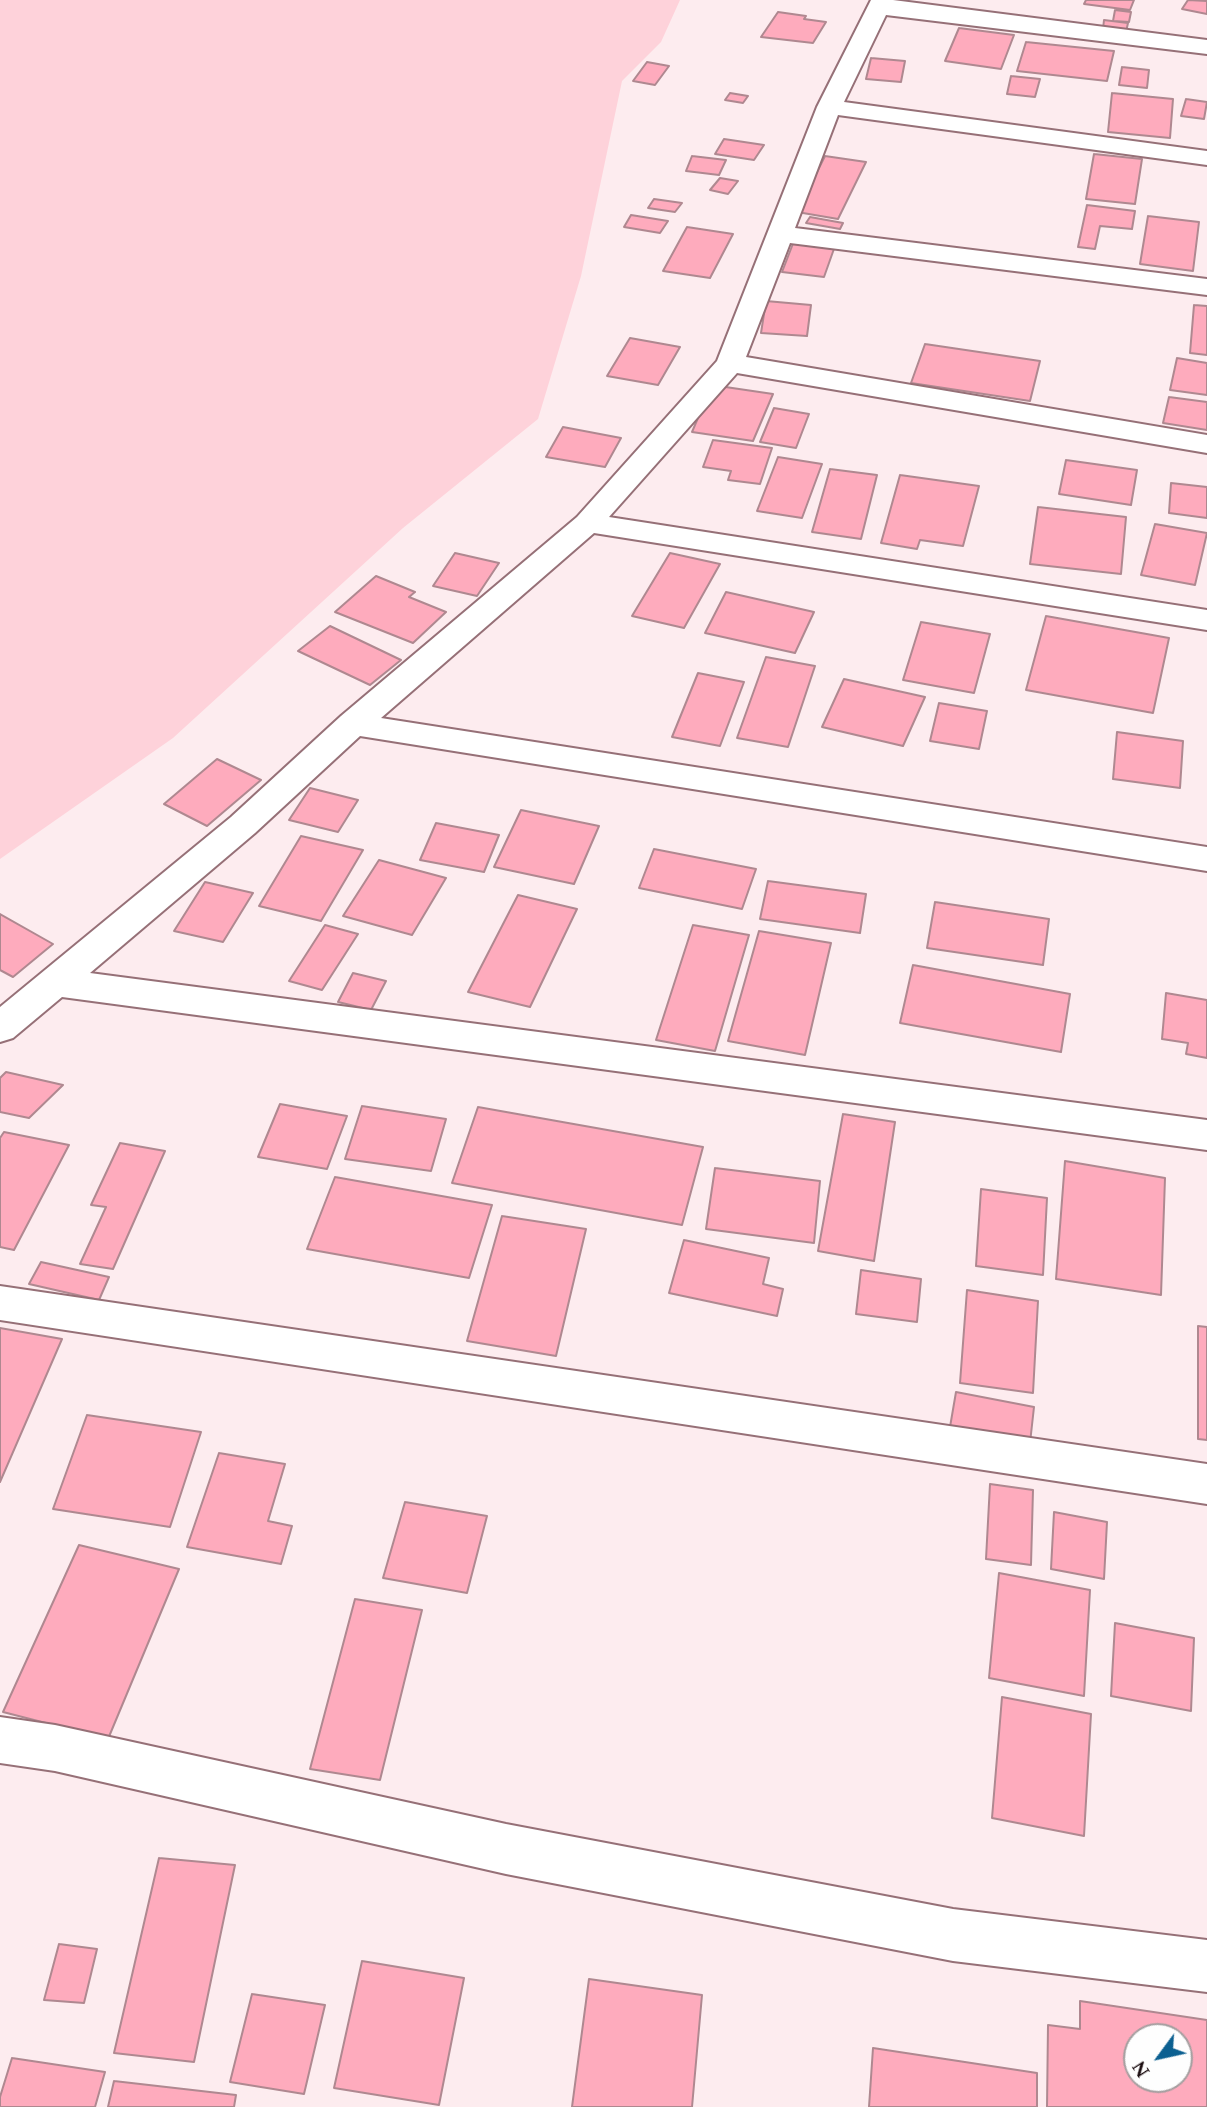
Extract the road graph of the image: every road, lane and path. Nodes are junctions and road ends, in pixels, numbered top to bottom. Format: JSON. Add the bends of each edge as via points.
{"nodes":[{"id":1,"x":881,"y":3,"type":"edge"},
{"id":2,"x":1207,"y":47,"type":"edge"},
{"id":3,"x":829,"y":107,"type":"junction"},
{"id":4,"x":1207,"y":158,"type":"edge"},
{"id":5,"x":782,"y":234,"type":"junction"},
{"id":6,"x":1207,"y":287,"type":"edge"},
{"id":7,"x":730,"y":363,"type":"junction"},
{"id":8,"x":1207,"y":444,"type":"edge"},
{"id":9,"x":588,"y":523,"type":"junction"},
{"id":10,"x":1207,"y":620,"type":"edge"},
{"id":11,"x":353,"y":724,"type":"junction"},
{"id":12,"x":1207,"y":859,"type":"edge"},
{"id":13,"x":55,"y":982,"type":"junction"},
{"id":14,"x":0,"y":1028,"type":"edge"},
{"id":15,"x":1207,"y":1135,"type":"edge"},
{"id":16,"x":0,"y":1303,"type":"edge"},
{"id":17,"x":1207,"y":1484,"type":"edge"},
{"id":18,"x":0,"y":1740,"type":"edge"},
{"id":19,"x":1207,"y":1966,"type":"edge"}],
"edges":[{"from":1,"to":2,"type":"street"},
{"from":1,"to":3,"type":"street"},
{"from":3,"to":4,"type":"street"},
{"from":3,"to":5,"type":"street"},
{"from":5,"to":6,"type":"street"},
{"from":5,"to":7,"type":"street"},
{"from":7,"to":8,"type":"street"},
{"from":7,"to":9,"type":"street"},
{"from":9,"to":10,"type":"street"},
{"from":9,"to":11,"type":"street"},
{"from":11,"to":12,"type":"street"},
{"from":11,"to":13,"type":"street","via":[[243,825]]},
{"from":13,"to":14,"type":"street"},
{"from":13,"to":15,"type":"street"},
{"from":16,"to":17,"type":"street"},
{"from":18,"to":19,"type":"street","via":[[55,1748],[506,1849],[953,1935]]}]}
